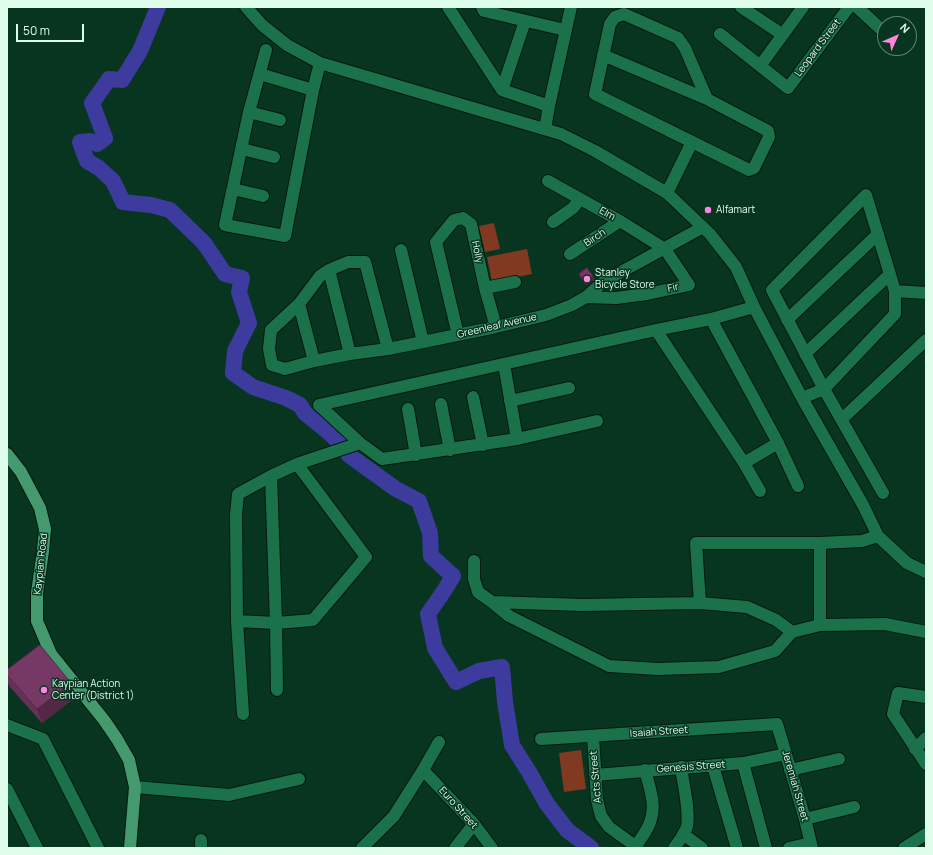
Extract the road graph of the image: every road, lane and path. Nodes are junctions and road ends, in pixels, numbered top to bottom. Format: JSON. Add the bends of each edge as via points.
{"nodes":[{"id":1,"x":246,"y":7,"type":"edge"},
{"id":2,"x":448,"y":7,"type":"edge"},
{"id":3,"x":482,"y":7,"type":"edge"},
{"id":4,"x":571,"y":7,"type":"edge"},
{"id":5,"x":741,"y":7,"type":"edge"},
{"id":6,"x":849,"y":7,"type":"edge"},
{"id":7,"x":857,"y":7,"type":"edge"},
{"id":8,"x":801,"y":8,"type":"edge"},
{"id":9,"x":525,"y":21,"type":"junction"},
{"id":10,"x":877,"y":26,"type":"edge"},
{"id":11,"x":565,"y":30,"type":"junction"},
{"id":12,"x":720,"y":34,"type":"dead end"},
{"id":13,"x":783,"y":35,"type":"junction"},
{"id":14,"x":266,"y":50,"type":"dead end"},
{"id":15,"x":603,"y":55,"type":"junction"},
{"id":16,"x":320,"y":63,"type":"junction"},
{"id":17,"x":760,"y":66,"type":"junction"},
{"id":18,"x":260,"y":74,"type":"junction"},
{"id":19,"x":313,"y":90,"type":"junction"},
{"id":20,"x":502,"y":90,"type":"junction"},
{"id":21,"x":707,"y":99,"type":"junction"},
{"id":22,"x":549,"y":106,"type":"junction"},
{"id":23,"x":249,"y":112,"type":"junction"},
{"id":24,"x":280,"y":120,"type":"dead end"},
{"id":25,"x":545,"y":129,"type":"junction"},
{"id":26,"x":692,"y":142,"type":"junction"},
{"id":27,"x":242,"y":149,"type":"junction"},
{"id":28,"x":274,"y":157,"type":"dead end"},
{"id":29,"x":548,"y":181,"type":"dead end"},
{"id":30,"x":233,"y":189,"type":"junction"},
{"id":31,"x":667,"y":193,"type":"junction"},
{"id":32,"x":263,"y":196,"type":"dead end"},
{"id":33,"x":580,"y":200,"type":"junction"},
{"id":34,"x":620,"y":221,"type":"junction"},
{"id":35,"x":553,"y":222,"type":"dead end"},
{"id":36,"x":703,"y":227,"type":"junction"},
{"id":37,"x":878,"y":234,"type":"junction"},
{"id":38,"x":664,"y":249,"type":"junction"},
{"id":39,"x":401,"y":250,"type":"dead end"},
{"id":40,"x":570,"y":254,"type":"dead end"},
{"id":41,"x":329,"y":270,"type":"junction"},
{"id":42,"x":890,"y":274,"type":"junction"},
{"id":43,"x":515,"y":282,"type":"dead end"},
{"id":44,"x":485,"y":288,"type":"junction"},
{"id":45,"x":895,"y":291,"type":"junction"},
{"id":46,"x":926,"y":293,"type":"edge"},
{"id":47,"x":586,"y":297,"type":"junction"},
{"id":48,"x":299,"y":304,"type":"junction"},
{"id":49,"x":754,"y":307,"type":"junction"},
{"id":50,"x":711,"y":319,"type":"junction"},
{"id":51,"x":787,"y":320,"type":"junction"},
{"id":52,"x":496,"y":327,"type":"junction"},
{"id":53,"x":656,"y":330,"type":"junction"},
{"id":54,"x":458,"y":335,"type":"junction"},
{"id":55,"x":926,"y":340,"type":"edge"},
{"id":56,"x":423,"y":342,"type":"junction"},
{"id":57,"x":388,"y":349,"type":"junction"},
{"id":58,"x":350,"y":354,"type":"junction"},
{"id":59,"x":805,"y":354,"type":"junction"},
{"id":60,"x":314,"y":361,"type":"junction"},
{"id":61,"x":504,"y":364,"type":"junction"},
{"id":62,"x":568,"y":388,"type":"dead end"},
{"id":63,"x":824,"y":389,"type":"junction"},
{"id":64,"x":473,"y":397,"type":"dead end"},
{"id":65,"x":802,"y":398,"type":"junction"},
{"id":66,"x":510,"y":401,"type":"junction"},
{"id":67,"x":441,"y":404,"type":"dead end"},
{"id":68,"x":408,"y":410,"type":"dead end"},
{"id":69,"x":842,"y":419,"type":"junction"},
{"id":70,"x":597,"y":421,"type":"dead end"},
{"id":71,"x":517,"y":439,"type":"junction"},
{"id":72,"x":778,"y":443,"type":"junction"},
{"id":73,"x":357,"y":444,"type":"junction"},
{"id":74,"x":483,"y":444,"type":"junction"},
{"id":75,"x":450,"y":450,"type":"junction"},
{"id":76,"x":416,"y":455,"type":"junction"},
{"id":77,"x":8,"y":456,"type":"edge"},
{"id":78,"x":744,"y":463,"type":"junction"},
{"id":79,"x":297,"y":464,"type":"junction"},
{"id":80,"x":271,"y":476,"type":"junction"},
{"id":81,"x":798,"y":486,"type":"dead end"},
{"id":82,"x":760,"y":491,"type":"dead end"},
{"id":83,"x":883,"y":493,"type":"dead end"},
{"id":84,"x":878,"y":536,"type":"junction"},
{"id":85,"x":820,"y":543,"type":"junction"},
{"id":86,"x":474,"y":561,"type":"dead end"},
{"id":87,"x":926,"y":572,"type":"edge"},
{"id":88,"x":492,"y":602,"type":"junction"},
{"id":89,"x":700,"y":603,"type":"junction"},
{"id":90,"x":237,"y":621,"type":"junction"},
{"id":91,"x":276,"y":623,"type":"junction"},
{"id":92,"x":820,"y":625,"type":"junction"},
{"id":93,"x":792,"y":632,"type":"junction"},
{"id":94,"x":926,"y":632,"type":"edge"},
{"id":95,"x":277,"y":690,"type":"dead end"},
{"id":96,"x":926,"y":697,"type":"edge"},
{"id":97,"x":243,"y":714,"type":"dead end"},
{"id":98,"x":777,"y":724,"type":"joint"},
{"id":99,"x":7,"y":725,"type":"edge"},
{"id":100,"x":593,"y":736,"type":"junction"},
{"id":101,"x":926,"y":738,"type":"edge"},
{"id":102,"x":541,"y":739,"type":"dead end"},
{"id":103,"x":438,"y":742,"type":"dead end"},
{"id":104,"x":915,"y":749,"type":"junction"},
{"id":105,"x":786,"y":754,"type":"junction"},
{"id":106,"x":839,"y":759,"type":"dead end"},
{"id":107,"x":743,"y":763,"type":"junction"},
{"id":108,"x":926,"y":764,"type":"edge"},
{"id":109,"x":713,"y":766,"type":"junction"},
{"id":110,"x":681,"y":767,"type":"junction"},
{"id":111,"x":423,"y":770,"type":"junction"},
{"id":112,"x":645,"y":770,"type":"junction"},
{"id":113,"x":790,"y":770,"type":"junction"},
{"id":114,"x":595,"y":774,"type":"junction"},
{"id":115,"x":299,"y":779,"type":"dead end"},
{"id":116,"x":135,"y":787,"type":"junction"},
{"id":117,"x":7,"y":790,"type":"edge"},
{"id":118,"x":854,"y":807,"type":"dead end"},
{"id":119,"x":805,"y":819,"type":"junction"},
{"id":120,"x":474,"y":824,"type":"junction"},
{"id":121,"x":683,"y":834,"type":"junction"},
{"id":122,"x":926,"y":834,"type":"edge"},
{"id":123,"x":812,"y":845,"type":"edge"},
{"id":124,"x":637,"y":847,"type":"edge"},
{"id":125,"x":37,"y":848,"type":"edge"},
{"id":126,"x":98,"y":848,"type":"edge"},
{"id":127,"x":130,"y":848,"type":"edge"},
{"id":128,"x":362,"y":848,"type":"edge"},
{"id":129,"x":455,"y":848,"type":"edge"},
{"id":130,"x":492,"y":848,"type":"edge"},
{"id":131,"x":674,"y":848,"type":"edge"},
{"id":132,"x":702,"y":848,"type":"edge"},
{"id":133,"x":737,"y":848,"type":"edge"},
{"id":134,"x":766,"y":848,"type":"edge"},
{"id":135,"x":789,"y":848,"type":"edge"},
{"id":136,"x":904,"y":848,"type":"edge"}],
"edges":[{"from":1,"to":16,"type":"street","via":[[262,25],[287,45]]},
{"from":2,"to":20,"type":"street"},
{"from":3,"to":9,"type":"street","via":[[484,11]]},
{"from":4,"to":11,"type":"street"},
{"from":5,"to":13,"type":"street"},
{"from":6,"to":17,"type":"street","name":"Leopard Street","via":[[788,88]]},
{"from":7,"to":10,"type":"street"},
{"from":8,"to":13,"type":"street"},
{"from":9,"to":11,"type":"street"},
{"from":9,"to":20,"type":"street"},
{"from":11,"to":22,"type":"street"},
{"from":12,"to":17,"type":"street"},
{"from":13,"to":17,"type":"street"},
{"from":14,"to":18,"type":"street"},
{"from":15,"to":21,"type":"street"},
{"from":15,"to":21,"type":"street","via":[[610,24],[616,17],[624,14],[678,38],[685,48]]},
{"from":15,"to":26,"type":"street","via":[[595,94]]},
{"from":16,"to":19,"type":"street"},
{"from":16,"to":25,"type":"street"},
{"from":18,"to":19,"type":"street"},
{"from":18,"to":23,"type":"street"},
{"from":19,"to":30,"type":"street","via":[[285,236],[225,225]]},
{"from":20,"to":22,"type":"street"},
{"from":21,"to":26,"type":"street","via":[[768,131],[769,137],[754,168],[749,170]]},
{"from":22,"to":25,"type":"street"},
{"from":23,"to":24,"type":"street"},
{"from":23,"to":27,"type":"street"},
{"from":25,"to":31,"type":"street","via":[[595,151]]},
{"from":26,"to":31,"type":"street"},
{"from":27,"to":28,"type":"street"},
{"from":27,"to":30,"type":"street"},
{"from":29,"to":33,"type":"street","name":"Elm"},
{"from":30,"to":32,"type":"street"},
{"from":31,"to":36,"type":"street"},
{"from":33,"to":34,"type":"street","name":"Elm"},
{"from":33,"to":35,"type":"street"},
{"from":34,"to":38,"type":"street","name":"Elm"},
{"from":34,"to":40,"type":"street","name":"Birch"},
{"from":36,"to":38,"type":"street","name":"Greenleaf Avenue"},
{"from":36,"to":49,"type":"street","via":[[736,267]]},
{"from":37,"to":42,"type":"street"},
{"from":37,"to":51,"type":"street"},
{"from":37,"to":51,"type":"street","via":[[866,195],[772,290]]},
{"from":38,"to":47,"type":"street","name":"Greenleaf Avenue","via":[[603,282]]},
{"from":38,"to":47,"type":"street","name":"Fir","via":[[689,285],[616,298]]},
{"from":39,"to":56,"type":"street"},
{"from":41,"to":48,"type":"street","via":[[320,276]]},
{"from":41,"to":57,"type":"street","via":[[348,262],[365,262]]},
{"from":41,"to":58,"type":"street"},
{"from":42,"to":45,"type":"street"},
{"from":42,"to":59,"type":"street"},
{"from":43,"to":44,"type":"street"},
{"from":44,"to":52,"type":"street","name":"Holly"},
{"from":44,"to":54,"type":"street","name":"Holly","via":[[471,224],[463,218],[454,220],[436,242]]},
{"from":45,"to":46,"type":"street"},
{"from":45,"to":63,"type":"street","via":[[895,314]]},
{"from":47,"to":52,"type":"street","name":"Greenleaf Avenue","via":[[546,315]]},
{"from":48,"to":60,"type":"street"},
{"from":48,"to":60,"type":"street","name":"Greenleaf Avenue","via":[[271,330],[269,349],[272,365],[285,369]]},
{"from":49,"to":50,"type":"street"},
{"from":49,"to":65,"type":"street"},
{"from":50,"to":53,"type":"street"},
{"from":50,"to":72,"type":"street"},
{"from":51,"to":59,"type":"street"},
{"from":52,"to":54,"type":"street","name":"Greenleaf Avenue"},
{"from":53,"to":61,"type":"street"},
{"from":53,"to":78,"type":"street"},
{"from":54,"to":56,"type":"street","name":"Greenleaf Avenue"},
{"from":55,"to":69,"type":"street"},
{"from":56,"to":57,"type":"street","name":"Greenleaf Avenue"},
{"from":57,"to":58,"type":"street","name":"Greenleaf Avenue"},
{"from":58,"to":60,"type":"street","name":"Greenleaf Avenue"},
{"from":59,"to":63,"type":"street"},
{"from":61,"to":66,"type":"street"},
{"from":61,"to":73,"type":"street","via":[[319,405]]},
{"from":62,"to":66,"type":"street"},
{"from":63,"to":65,"type":"street"},
{"from":63,"to":69,"type":"street"},
{"from":64,"to":74,"type":"street"},
{"from":65,"to":84,"type":"street","via":[[864,506]]},
{"from":66,"to":71,"type":"street"},
{"from":67,"to":75,"type":"street"},
{"from":68,"to":76,"type":"street"},
{"from":69,"to":83,"type":"street"},
{"from":70,"to":71,"type":"street"},
{"from":71,"to":74,"type":"street"},
{"from":72,"to":78,"type":"street"},
{"from":72,"to":81,"type":"street"},
{"from":73,"to":76,"type":"street","via":[[382,460]]},
{"from":73,"to":79,"type":"street"},
{"from":74,"to":75,"type":"street"},
{"from":75,"to":76,"type":"street"},
{"from":77,"to":116,"type":"main road","name":"Kaypian Road","via":[[21,472],[40,508],[45,529],[37,593],[38,621],[51,654],[117,739],[129,760]]},
{"from":78,"to":82,"type":"street"},
{"from":79,"to":80,"type":"street"},
{"from":79,"to":91,"type":"street","via":[[366,557],[313,620]]},
{"from":80,"to":90,"type":"street","via":[[238,494]]},
{"from":80,"to":91,"type":"street"},
{"from":84,"to":85,"type":"street","via":[[862,541]]},
{"from":84,"to":87,"type":"street","via":[[907,563]]},
{"from":85,"to":89,"type":"street","via":[[696,544]]},
{"from":85,"to":92,"type":"street"},
{"from":86,"to":88,"type":"street","via":[[474,579],[478,592]]},
{"from":88,"to":89,"type":"street","via":[[582,605]]},
{"from":88,"to":93,"type":"street","via":[[509,616],[609,666],[658,669],[719,667],[775,650]]},
{"from":89,"to":93,"type":"street","via":[[747,607],[776,620]]},
{"from":90,"to":91,"type":"street"},
{"from":90,"to":97,"type":"street"},
{"from":91,"to":95,"type":"street"},
{"from":92,"to":93,"type":"street"},
{"from":92,"to":94,"type":"street","via":[[885,624]]},
{"from":96,"to":104,"type":"street","via":[[898,693],[893,714]]},
{"from":98,"to":100,"type":"street","name":"Isaiah Street"},
{"from":98,"to":105,"type":"street","name":"Jeremiah Street"},
{"from":99,"to":126,"type":"street","via":[[43,739]]},
{"from":100,"to":102,"type":"street","name":"Isaiah Street"},
{"from":100,"to":114,"type":"street","name":"Acts Street"},
{"from":101,"to":104,"type":"street"},
{"from":103,"to":111,"type":"street"},
{"from":104,"to":108,"type":"street"},
{"from":105,"to":107,"type":"street","name":"Genesis Street"},
{"from":105,"to":113,"type":"street","name":"Jeremiah Street"},
{"from":106,"to":113,"type":"street"},
{"from":107,"to":109,"type":"street","name":"Genesis Street"},
{"from":107,"to":134,"type":"street"},
{"from":109,"to":110,"type":"street","name":"Genesis Street"},
{"from":109,"to":133,"type":"street"},
{"from":110,"to":112,"type":"street","name":"Genesis Street"},
{"from":110,"to":121,"type":"street","via":[[688,815],[687,827]]},
{"from":111,"to":120,"type":"street","name":"Euro Street"},
{"from":111,"to":128,"type":"street","via":[[394,816]]},
{"from":112,"to":114,"type":"street","name":"Genesis Street"},
{"from":112,"to":124,"type":"street","via":[[653,806],[651,820]]},
{"from":113,"to":119,"type":"street","name":"Jeremiah Street"},
{"from":114,"to":124,"type":"street","name":"Acts Street","via":[[601,816],[609,827]]},
{"from":115,"to":116,"type":"street","via":[[229,795]]},
{"from":116,"to":127,"type":"main road","name":"Kaypian Road"},
{"from":117,"to":125,"type":"street"},
{"from":118,"to":119,"type":"street"},
{"from":119,"to":123,"type":"street","name":"Jeremiah Street"},
{"from":120,"to":129,"type":"street"},
{"from":120,"to":130,"type":"street","name":"Euro Street"},
{"from":121,"to":131,"type":"street"},
{"from":121,"to":132,"type":"street"},
{"from":122,"to":136,"type":"street"},
{"from":123,"to":135,"type":"street"}]}
